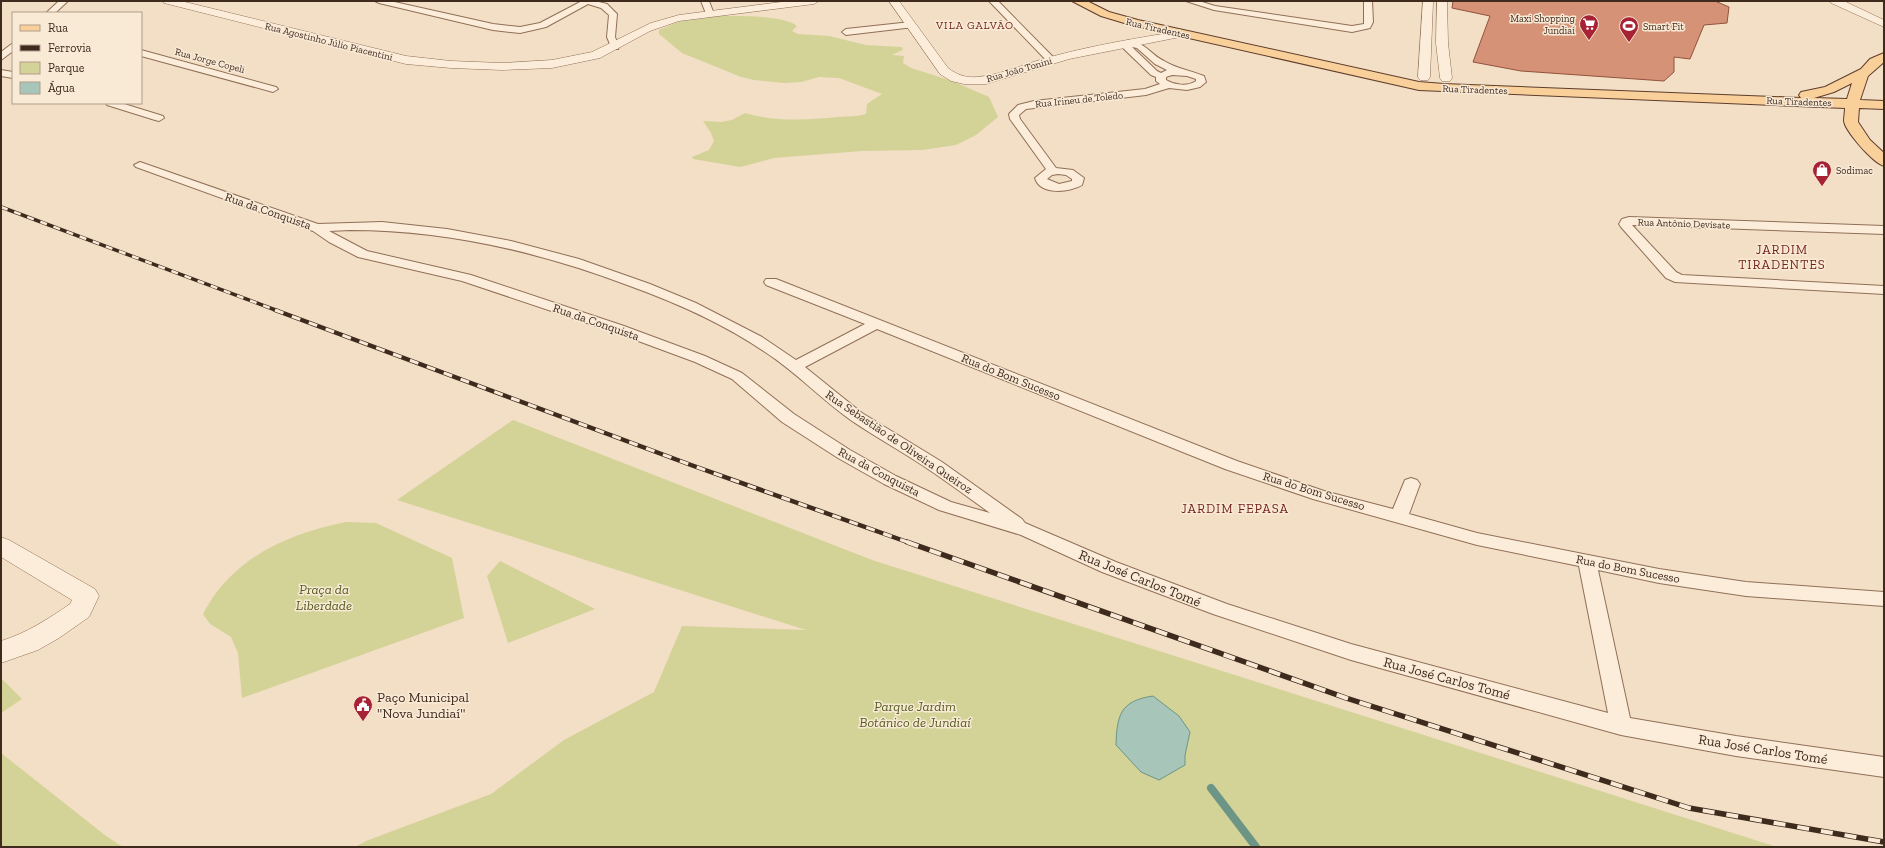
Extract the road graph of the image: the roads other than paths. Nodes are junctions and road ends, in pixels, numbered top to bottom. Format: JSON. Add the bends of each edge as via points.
{"nodes":[{"id":1,"x":64,"y":1,"type":"edge"},
{"id":2,"x":168,"y":1,"type":"edge"},
{"id":3,"x":379,"y":1,"type":"edge"},
{"id":4,"x":587,"y":1,"type":"edge"},
{"id":5,"x":705,"y":1,"type":"edge"},
{"id":6,"x":814,"y":1,"type":"edge"},
{"id":7,"x":894,"y":1,"type":"edge"},
{"id":8,"x":993,"y":1,"type":"edge"},
{"id":9,"x":1078,"y":1,"type":"edge"},
{"id":10,"x":1106,"y":1,"type":"edge"},
{"id":11,"x":1190,"y":1,"type":"edge"},
{"id":12,"x":1368,"y":1,"type":"edge"},
{"id":13,"x":1428,"y":1,"type":"edge"},
{"id":14,"x":1442,"y":1,"type":"edge"},
{"id":15,"x":1835,"y":1,"type":"edge"},
{"id":16,"x":801,"y":2,"type":"edge"},
{"id":17,"x":51,"y":12,"type":"edge"},
{"id":18,"x":710,"y":14,"type":"junction"},
{"id":19,"x":1884,"y":24,"type":"edge"},
{"id":20,"x":911,"y":25,"type":"junction"},
{"id":21,"x":846,"y":32,"type":"dead end"},
{"id":22,"x":1180,"y":34,"type":"junction"},
{"id":23,"x":1130,"y":43,"type":"junction"},
{"id":24,"x":12,"y":47,"type":"edge"},
{"id":25,"x":615,"y":47,"type":"junction"},
{"id":26,"x":142,"y":53,"type":"edge"},
{"id":27,"x":1,"y":57,"type":"edge"},
{"id":28,"x":1884,"y":57,"type":"edge"},
{"id":29,"x":1051,"y":60,"type":"junction"},
{"id":30,"x":1177,"y":72,"type":"junction"},
{"id":31,"x":1863,"y":72,"type":"junction"},
{"id":32,"x":1,"y":73,"type":"edge"},
{"id":33,"x":12,"y":75,"type":"edge"},
{"id":34,"x":1161,"y":76,"type":"junction"},
{"id":35,"x":1426,"y":78,"type":"junction"},
{"id":36,"x":1517,"y":81,"type":"junction"},
{"id":37,"x":1399,"y":82,"type":"junction"},
{"id":38,"x":1445,"y":83,"type":"junction"},
{"id":39,"x":1168,"y":85,"type":"junction"},
{"id":40,"x":273,"y":89,"type":"dead end"},
{"id":41,"x":1488,"y":90,"type":"junction"},
{"id":42,"x":114,"y":104,"type":"edge"},
{"id":43,"x":1858,"y":104,"type":"junction"},
{"id":44,"x":1884,"y":105,"type":"edge"},
{"id":45,"x":159,"y":118,"type":"dead end"},
{"id":46,"x":1884,"y":162,"type":"edge"},
{"id":47,"x":140,"y":165,"type":"dead end"},
{"id":48,"x":1053,"y":171,"type":"dead end"},
{"id":49,"x":317,"y":228,"type":"junction"},
{"id":50,"x":1884,"y":230,"type":"edge"},
{"id":51,"x":771,"y":282,"type":"dead end"},
{"id":52,"x":1884,"y":290,"type":"edge"},
{"id":53,"x":876,"y":324,"type":"junction"},
{"id":54,"x":795,"y":367,"type":"junction"},
{"id":55,"x":1411,"y":484,"type":"dead end"},
{"id":56,"x":1399,"y":517,"type":"junction"},
{"id":57,"x":1027,"y":530,"type":"junction"},
{"id":58,"x":1,"y":546,"type":"edge"},
{"id":59,"x":1587,"y":562,"type":"junction"},
{"id":60,"x":1884,"y":599,"type":"edge"},
{"id":61,"x":1,"y":652,"type":"edge"},
{"id":62,"x":1621,"y":726,"type":"junction"},
{"id":63,"x":1884,"y":767,"type":"edge"}],
"edges":[{"from":1,"to":17,"type":"street"},
{"from":2,"to":25,"type":"street","name":"Rua Agostinho Júlio Piacentini","via":[[406,60],[434,64],[535,65],[596,55]]},
{"from":3,"to":4,"type":"street","via":[[494,27],[520,30],[543,25]]},
{"from":4,"to":25,"type":"street","via":[[604,6],[612,14],[610,37]]},
{"from":5,"to":18,"type":"street"},
{"from":6,"to":16,"type":"street","name":"Rua Agostinho Júlio Piacentini"},
{"from":7,"to":20,"type":"street","name":"Rua João Tonini"},
{"from":8,"to":29,"type":"street"},
{"from":9,"to":22,"type":"main road","name":"Rua Tiradentes","via":[[1118,19]]},
{"from":10,"to":35,"type":"main road","name":"Rua Tiradentes","via":[[1121,11],[1142,19],[1348,66]]},
{"from":11,"to":12,"type":"street","via":[[1214,8],[1352,29],[1367,26]]},
{"from":13,"to":35,"type":"street"},
{"from":14,"to":38,"type":"street"},
{"from":15,"to":19,"type":"street"},
{"from":16,"to":18,"type":"street","name":"Rua Agostinho Júlio Piacentini"},
{"from":18,"to":25,"type":"street","name":"Rua Agostinho Júlio Piacentini","via":[[680,18],[650,27]]},
{"from":20,"to":21,"type":"street"},
{"from":20,"to":29,"type":"street","name":"Rua João Tonini","via":[[944,71],[959,80],[987,80]]},
{"from":22,"to":23,"type":"street","name":"Rua João Tonini"},
{"from":22,"to":37,"type":"main road","name":"Rua Tiradentes"},
{"from":23,"to":29,"type":"street","name":"Rua João Tonini"},
{"from":23,"to":30,"type":"street","name":"Rua Irineu de Toledo","via":[[1140,46],[1158,62]]},
{"from":23,"to":34,"type":"street","via":[[1127,48],[1154,73]]},
{"from":24,"to":27,"type":"street"},
{"from":26,"to":40,"type":"street","name":"Rua Jorge Copeli"},
{"from":28,"to":31,"type":"main road","name":"Rua Tiradentes","via":[[1876,60]]},
{"from":30,"to":34,"type":"street","name":"Rua Irineu de Toledo"},
{"from":30,"to":39,"type":"street","name":"Rua Irineu de Toledo","via":[[1193,74],[1201,78],[1202,82],[1191,87]]},
{"from":31,"to":36,"type":"main road","name":"Rua Tiradentes","via":[[1824,92],[1784,96]]},
{"from":31,"to":43,"type":"main road"},
{"from":32,"to":33,"type":"street"},
{"from":34,"to":39,"type":"street","via":[[1161,81]]},
{"from":35,"to":37,"type":"main road"},
{"from":35,"to":38,"type":"main road"},
{"from":36,"to":38,"type":"main road","name":"Rua Tiradentes"},
{"from":36,"to":41,"type":"main road","via":[[1473,83]]},
{"from":37,"to":38,"type":"main road","name":"Rua Tiradentes"},
{"from":38,"to":41,"type":"main road","name":"Rua Tiradentes"},
{"from":39,"to":48,"type":"street","name":"Rua Irineu de Toledo","via":[[1146,92],[1034,104],[1018,109],[1014,114],[1015,119]]},
{"from":41,"to":43,"type":"main road","name":"Rua Tiradentes"},
{"from":42,"to":45,"type":"street"},
{"from":43,"to":44,"type":"main road","name":"Rua Tiradentes"},
{"from":43,"to":46,"type":"main road","via":[[1851,122],[1865,143]]},
{"from":47,"to":49,"type":"street","name":"Rua da Conquista"},
{"from":49,"to":54,"type":"street","name":"Rua Sebastião de Oliveira Queiroz","via":[[348,225],[405,227],[486,238],[527,248],[596,269],[678,299],[760,341]]},
{"from":49,"to":57,"type":"street","name":"Rua da Conquista","via":[[363,254],[466,278],[619,329],[700,360],[737,376],[788,418],[890,480],[945,506]]},
{"from":50,"to":52,"type":"street","name":"Rua Antônio Devisate","via":[[1629,222],[1625,224],[1670,275],[1680,279]]},
{"from":51,"to":53,"type":"street","name":"Rua do Bom Sucesso"},
{"from":53,"to":54,"type":"street"},
{"from":53,"to":56,"type":"street","name":"Rua do Bom Sucesso","via":[[1231,465],[1319,495]]},
{"from":54,"to":57,"type":"street","name":"Rua Sebastião de Oliveira Queiroz","via":[[858,417],[936,466]]},
{"from":55,"to":56,"type":"street"},
{"from":56,"to":59,"type":"street","name":"Rua do Bom Sucesso","via":[[1477,539]]},
{"from":57,"to":62,"type":"street","name":"Rua José Carlos Tomé","via":[[1109,568],[1228,612],[1351,652]]},
{"from":58,"to":61,"type":"street","via":[[86,596],[80,610],[50,631],[29,643]]},
{"from":59,"to":60,"type":"street","name":"Rua do Bom Sucesso","via":[[1746,589]]},
{"from":59,"to":62,"type":"street"},
{"from":62,"to":63,"type":"street","name":"Rua José Carlos Tomé","via":[[1736,746]]}]}
